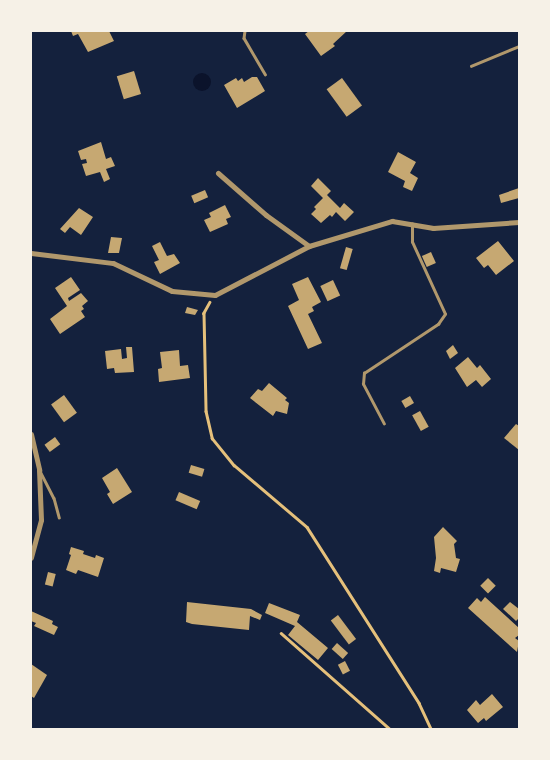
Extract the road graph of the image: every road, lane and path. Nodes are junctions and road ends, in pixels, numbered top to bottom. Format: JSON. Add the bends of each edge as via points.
{"nodes":[{"id":1,"x":245,"y":31,"type":"edge"},
{"id":2,"x":519,"y":46,"type":"edge"},
{"id":3,"x":471,"y":66,"type":"dead end"},
{"id":4,"x":265,"y":74,"type":"dead end"},
{"id":5,"x":218,"y":174,"type":"dead end"},
{"id":6,"x":519,"y":222,"type":"edge"},
{"id":7,"x":412,"y":224,"type":"junction"},
{"id":8,"x":310,"y":246,"type":"junction"},
{"id":9,"x":31,"y":253,"type":"edge"},
{"id":10,"x":215,"y":295,"type":"junction"},
{"id":11,"x":384,"y":424,"type":"dead end"},
{"id":12,"x":31,"y":434,"type":"edge"},
{"id":13,"x":39,"y":470,"type":"junction"},
{"id":14,"x":59,"y":517,"type":"dead end"},
{"id":15,"x":31,"y":558,"type":"edge"},
{"id":16,"x":281,"y":633,"type":"dead end"},
{"id":17,"x":390,"y":729,"type":"edge"},
{"id":18,"x":431,"y":729,"type":"edge"}],
"edges":[{"from":1,"to":4,"type":"lane","via":[[244,38]]},
{"from":2,"to":3,"type":"lane"},
{"from":5,"to":8,"type":"street"},
{"from":6,"to":7,"type":"street","via":[[433,228]]},
{"from":7,"to":8,"type":"street","via":[[392,222]]},
{"from":7,"to":11,"type":"lane","via":[[412,242],[445,314],[438,324],[364,373],[363,384]]},
{"from":8,"to":10,"type":"street"},
{"from":9,"to":10,"type":"street","via":[[113,263],[172,291]]},
{"from":10,"to":18,"type":"path","via":[[204,313],[206,410],[212,438],[234,465],[307,527],[419,703]]},
{"from":12,"to":13,"type":"street"},
{"from":13,"to":14,"type":"lane","via":[[44,474]]},
{"from":13,"to":15,"type":"street","via":[[41,520]]},
{"from":16,"to":17,"type":"path"}]}
